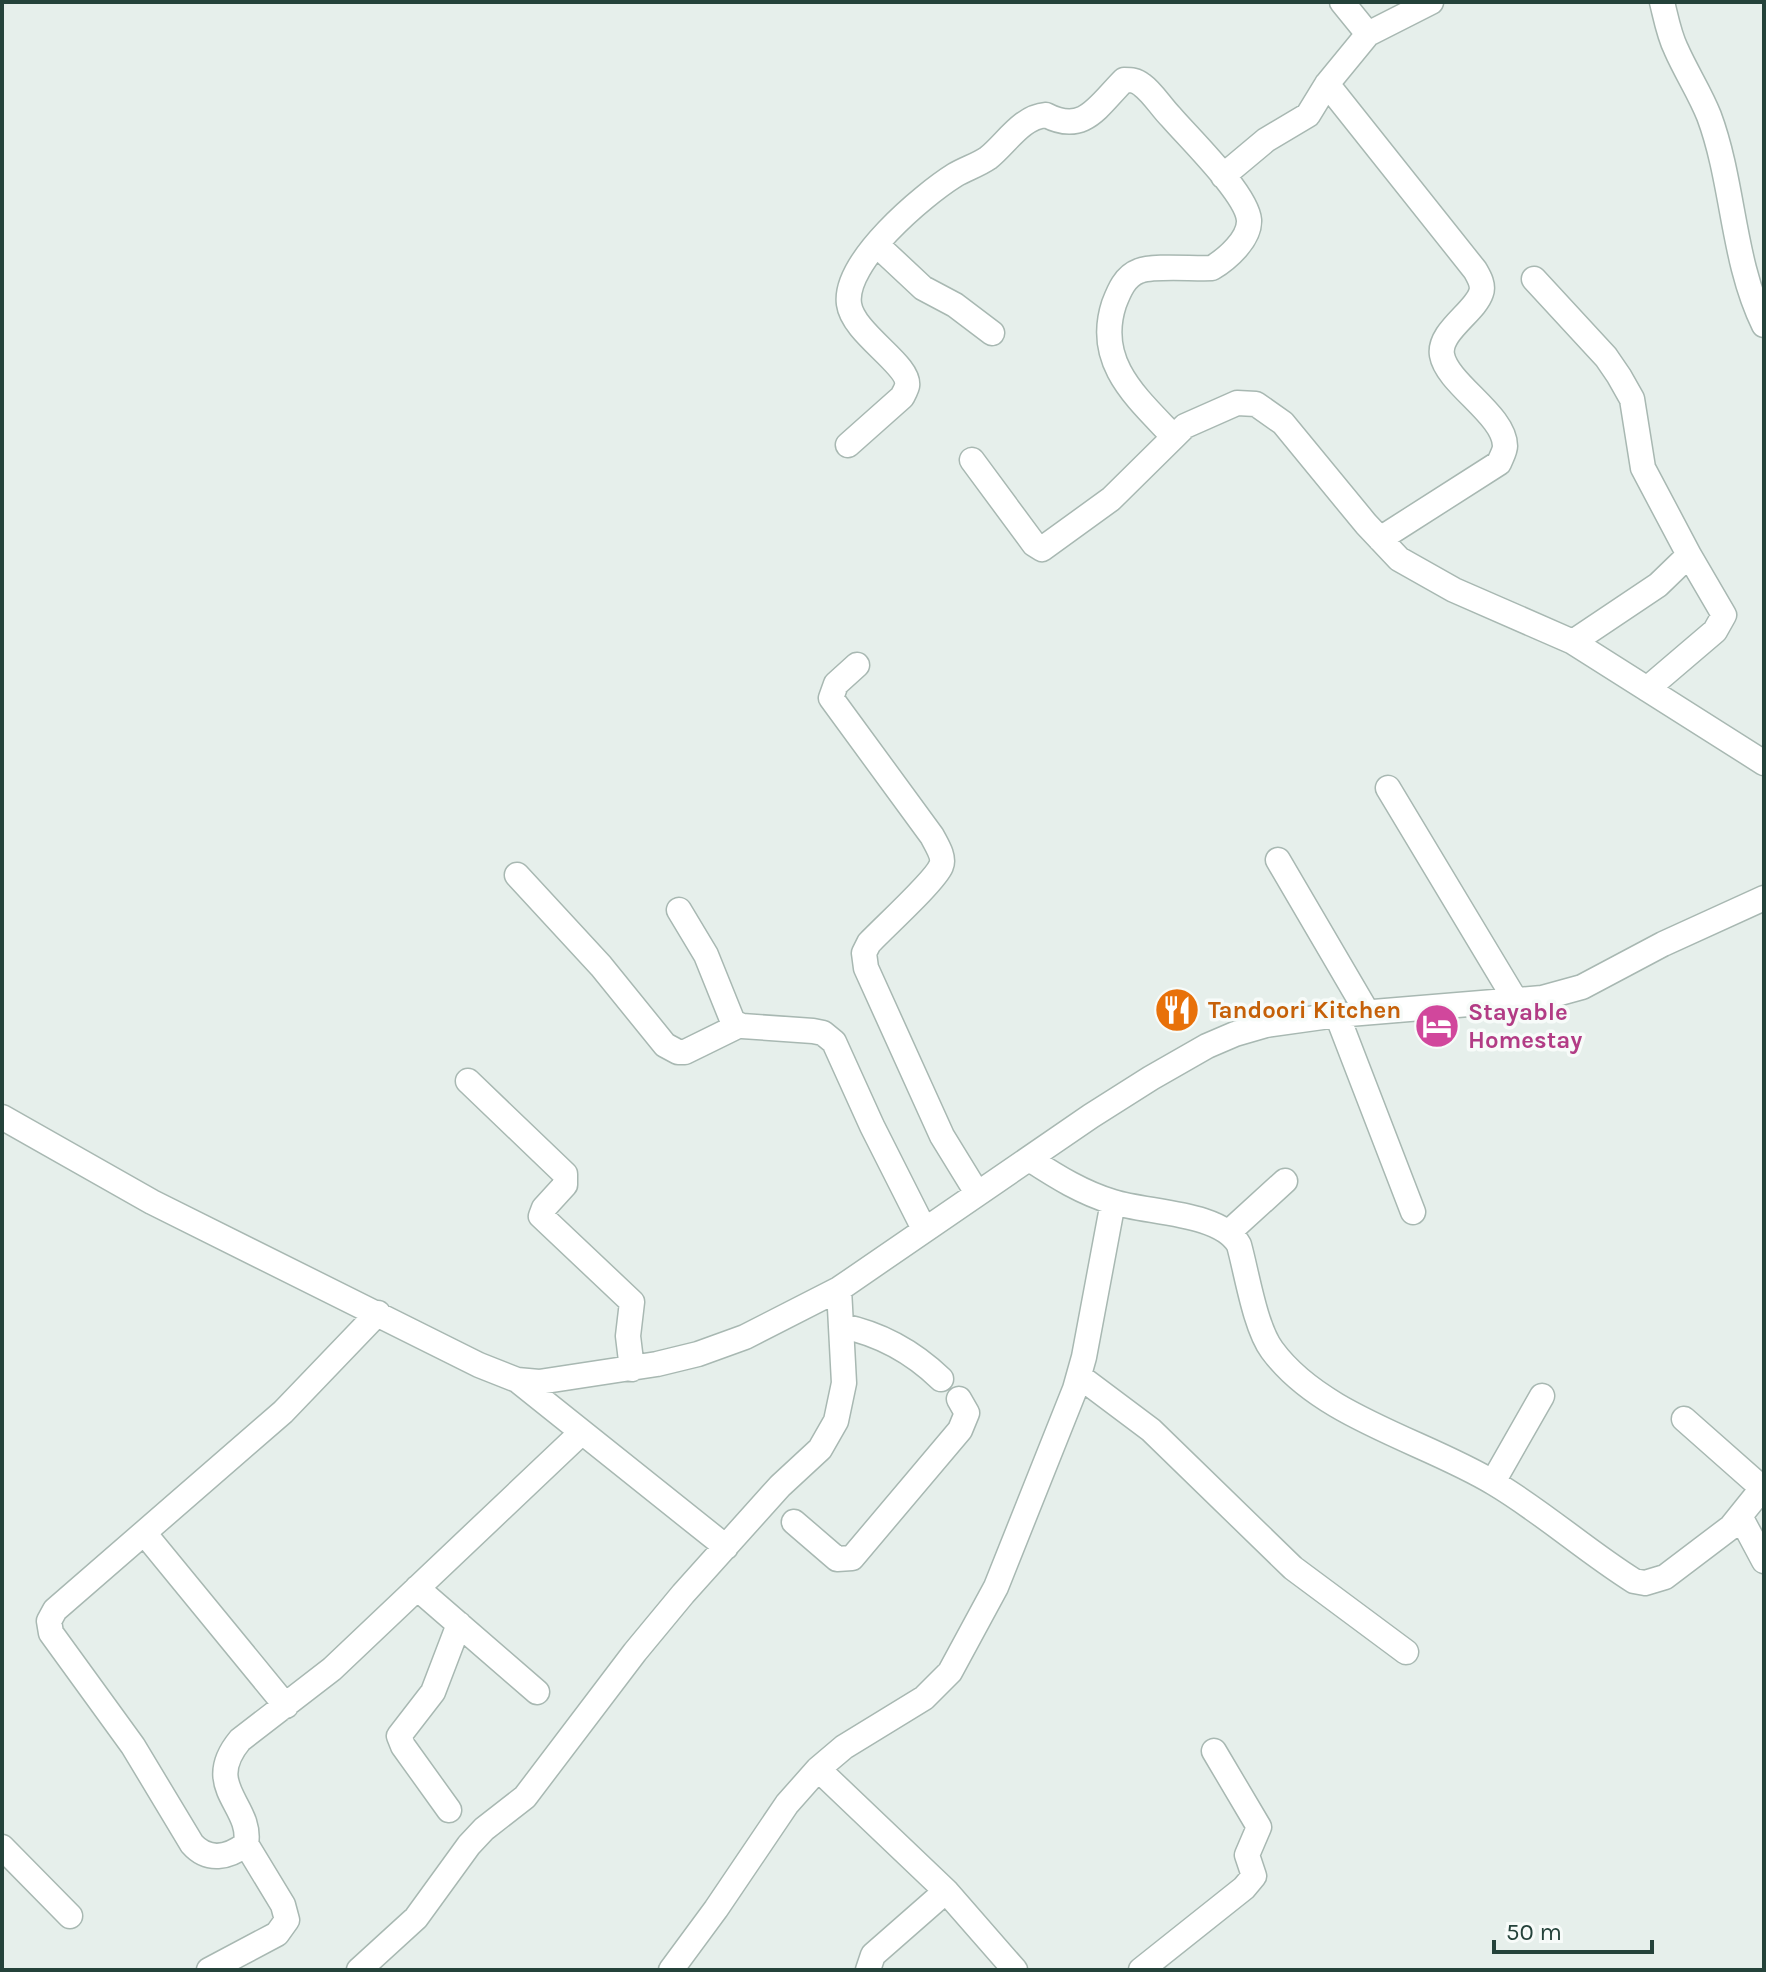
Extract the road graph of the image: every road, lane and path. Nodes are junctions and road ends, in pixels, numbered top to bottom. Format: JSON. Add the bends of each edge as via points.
{"nodes":[{"id":1,"x":1342,"y":2,"type":"edge"},
{"id":2,"x":1431,"y":2,"type":"edge"},
{"id":3,"x":1662,"y":2,"type":"edge"},
{"id":4,"x":1368,"y":34,"type":"junction"},
{"id":5,"x":1327,"y":84,"type":"junction"},
{"id":6,"x":1223,"y":176,"type":"junction"},
{"id":7,"x":877,"y":245,"type":"junction"},
{"id":8,"x":1534,"y":279,"type":"dead end"},
{"id":9,"x":1764,"y":325,"type":"edge"},
{"id":10,"x":992,"y":333,"type":"dead end"},
{"id":11,"x":1172,"y":435,"type":"junction"},
{"id":12,"x":848,"y":445,"type":"dead end"},
{"id":13,"x":972,"y":460,"type":"dead end"},
{"id":14,"x":1380,"y":539,"type":"junction"},
{"id":15,"x":1689,"y":555,"type":"junction"},
{"id":16,"x":1573,"y":642,"type":"junction"},
{"id":17,"x":857,"y":665,"type":"dead end"},
{"id":18,"x":1647,"y":689,"type":"junction"},
{"id":19,"x":1764,"y":763,"type":"edge"},
{"id":20,"x":1388,"y":788,"type":"dead end"},
{"id":21,"x":1278,"y":860,"type":"dead end"},
{"id":22,"x":517,"y":875,"type":"dead end"},
{"id":23,"x":1764,"y":898,"type":"edge"},
{"id":24,"x":679,"y":910,"type":"dead end"},
{"id":25,"x":1516,"y":1001,"type":"junction"},
{"id":26,"x":1367,"y":1012,"type":"junction"},
{"id":27,"x":1337,"y":1015,"type":"junction"},
{"id":28,"x":738,"y":1026,"type":"junction"},
{"id":29,"x":468,"y":1081,"type":"dead end"},
{"id":30,"x":2,"y":1117,"type":"edge"},
{"id":31,"x":1031,"y":1160,"type":"junction"},
{"id":32,"x":1285,"y":1181,"type":"dead end"},
{"id":33,"x":977,"y":1193,"type":"junction"},
{"id":34,"x":1113,"y":1202,"type":"junction"},
{"id":35,"x":1413,"y":1212,"type":"dead end"},
{"id":36,"x":924,"y":1229,"type":"junction"},
{"id":37,"x":1229,"y":1232,"type":"junction"},
{"id":38,"x":839,"y":1289,"type":"junction"},
{"id":39,"x":378,"y":1313,"type":"junction"},
{"id":40,"x":842,"y":1326,"type":"junction"},
{"id":41,"x":632,"y":1369,"type":"junction"},
{"id":42,"x":1079,"y":1376,"type":"junction"},
{"id":43,"x":941,"y":1379,"type":"dead end"},
{"id":44,"x":517,"y":1380,"type":"junction"},
{"id":45,"x":1542,"y":1396,"type":"dead end"},
{"id":46,"x":959,"y":1399,"type":"dead end"},
{"id":47,"x":1684,"y":1419,"type":"dead end"},
{"id":48,"x":582,"y":1432,"type":"junction"},
{"id":49,"x":1493,"y":1482,"type":"junction"},
{"id":50,"x":1763,"y":1487,"type":"edge"},
{"id":51,"x":1741,"y":1518,"type":"junction"},
{"id":52,"x":794,"y":1522,"type":"dead end"},
{"id":53,"x":145,"y":1534,"type":"junction"},
{"id":54,"x":726,"y":1547,"type":"junction"},
{"id":55,"x":1764,"y":1561,"type":"edge"},
{"id":56,"x":417,"y":1588,"type":"junction"},
{"id":57,"x":459,"y":1624,"type":"junction"},
{"id":58,"x":1406,"y":1652,"type":"dead end"},
{"id":59,"x":537,"y":1692,"type":"dead end"},
{"id":60,"x":286,"y":1706,"type":"junction"},
{"id":61,"x":1214,"y":1751,"type":"dead end"},
{"id":62,"x":818,"y":1769,"type":"junction"},
{"id":63,"x":449,"y":1810,"type":"dead end"},
{"id":64,"x":246,"y":1844,"type":"junction"},
{"id":65,"x":2,"y":1847,"type":"edge"},
{"id":66,"x":946,"y":1891,"type":"junction"},
{"id":67,"x":70,"y":1916,"type":"dead end"},
{"id":68,"x":209,"y":1970,"type":"edge"},
{"id":69,"x":359,"y":1970,"type":"edge"},
{"id":70,"x":671,"y":1970,"type":"edge"},
{"id":71,"x":868,"y":1970,"type":"edge"},
{"id":72,"x":1015,"y":1970,"type":"edge"},
{"id":73,"x":1141,"y":1970,"type":"edge"}],
"edges":[{"from":1,"to":4,"type":"street"},
{"from":2,"to":4,"type":"street"},
{"from":3,"to":9,"type":"street","via":[[1674,45],[1709,116]]},
{"from":4,"to":5,"type":"street"},
{"from":5,"to":6,"type":"street","via":[[1308,115],[1266,140]]},
{"from":5,"to":14,"type":"street","via":[[1482,284],[1481,295],[1443,344],[1442,356],[1500,429],[1505,447],[1499,463]]},
{"from":6,"to":7,"type":"street","via":[[1144,86],[1124,80],[1073,124],[1046,115],[1030,120],[986,159],[911,208]]},
{"from":6,"to":11,"type":"street","via":[[1249,221],[1241,242],[1212,268],[1140,270],[1127,278],[1111,315],[1108,337],[1118,371]]},
{"from":7,"to":10,"type":"street","via":[[923,288]]},
{"from":7,"to":12,"type":"street","via":[[859,266],[849,307],[853,320],[905,374],[907,387]]},
{"from":8,"to":15,"type":"street","via":[[1606,357],[1632,399],[1643,468]]},
{"from":11,"to":13,"type":"street","via":[[1111,499],[1042,549]]},
{"from":11,"to":14,"type":"street","via":[[1237,403],[1256,404],[1283,423]]},
{"from":14,"to":16,"type":"street","via":[[1399,559],[1454,590]]},
{"from":15,"to":16,"type":"street","via":[[1658,585]]},
{"from":15,"to":18,"type":"street","via":[[1724,615],[1715,631]]},
{"from":16,"to":18,"type":"street"},
{"from":17,"to":33,"type":"street","via":[[836,684],[831,698],[932,836],[942,860],[929,882],[869,943],[866,968],[942,1136]]},
{"from":18,"to":19,"type":"street"},
{"from":20,"to":25,"type":"street"},
{"from":21,"to":26,"type":"street"},
{"from":22,"to":28,"type":"street","via":[[665,1045],[685,1052]]},
{"from":23,"to":25,"type":"street","via":[[1582,987]]},
{"from":24,"to":28,"type":"street"},
{"from":25,"to":26,"type":"street"},
{"from":26,"to":27,"type":"street"},
{"from":27,"to":31,"type":"street","via":[[1266,1025],[1207,1046],[1091,1116]]},
{"from":27,"to":35,"type":"street"},
{"from":28,"to":36,"type":"street","via":[[787,1027],[830,1037]]},
{"from":29,"to":41,"type":"street","via":[[565,1174],[565,1185],[541,1216],[632,1302]]},
{"from":30,"to":39,"type":"street","via":[[152,1202]]},
{"from":31,"to":33,"type":"street"},
{"from":31,"to":34,"type":"street"},
{"from":32,"to":37,"type":"street"},
{"from":33,"to":36,"type":"street"},
{"from":34,"to":37,"type":"street"},
{"from":34,"to":42,"type":"street"},
{"from":36,"to":38,"type":"street"},
{"from":37,"to":49,"type":"street","via":[[1239,1245],[1269,1346],[1301,1382]]},
{"from":38,"to":40,"type":"street"},
{"from":38,"to":41,"type":"street","via":[[727,1344]]},
{"from":39,"to":44,"type":"street"},
{"from":39,"to":53,"type":"street","via":[[283,1412]]},
{"from":40,"to":43,"type":"street","via":[[884,1338]]},
{"from":40,"to":54,"type":"street","via":[[844,1383],[836,1421],[820,1449]]},
{"from":41,"to":44,"type":"street","via":[[539,1382]]},
{"from":42,"to":58,"type":"street","via":[[1151,1430],[1293,1568]]},
{"from":42,"to":62,"type":"street","via":[[996,1587],[956,1664],[924,1698]]},
{"from":44,"to":48,"type":"street"},
{"from":45,"to":49,"type":"street"},
{"from":46,"to":52,"type":"street","via":[[967,1413],[960,1430],[852,1558],[837,1559]]},
{"from":47,"to":50,"type":"street"},
{"from":48,"to":54,"type":"street"},
{"from":48,"to":56,"type":"street"},
{"from":49,"to":51,"type":"street","via":[[1620,1572],[1645,1583],[1665,1577]]},
{"from":50,"to":51,"type":"street"},
{"from":51,"to":55,"type":"street"},
{"from":53,"to":60,"type":"street"},
{"from":53,"to":64,"type":"street","via":[[55,1610],[48,1628],[133,1746],[199,1851],[216,1858]]},
{"from":54,"to":69,"type":"street","via":[[635,1652],[525,1797],[484,1829],[416,1918]]},
{"from":56,"to":57,"type":"street"},
{"from":56,"to":60,"type":"street"},
{"from":57,"to":59,"type":"street"},
{"from":57,"to":63,"type":"street","via":[[433,1692],[399,1736]]},
{"from":60,"to":64,"type":"street","via":[[240,1740],[226,1760],[228,1789],[247,1832]]},
{"from":61,"to":73,"type":"street","via":[[1259,1827],[1247,1855],[1254,1876]]},
{"from":62,"to":66,"type":"street"},
{"from":62,"to":70,"type":"street","via":[[787,1804]]},
{"from":64,"to":68,"type":"street","via":[[287,1920],[277,1934]]},
{"from":65,"to":67,"type":"street"},
{"from":66,"to":71,"type":"street","via":[[873,1955]]},
{"from":66,"to":72,"type":"street"}]}
